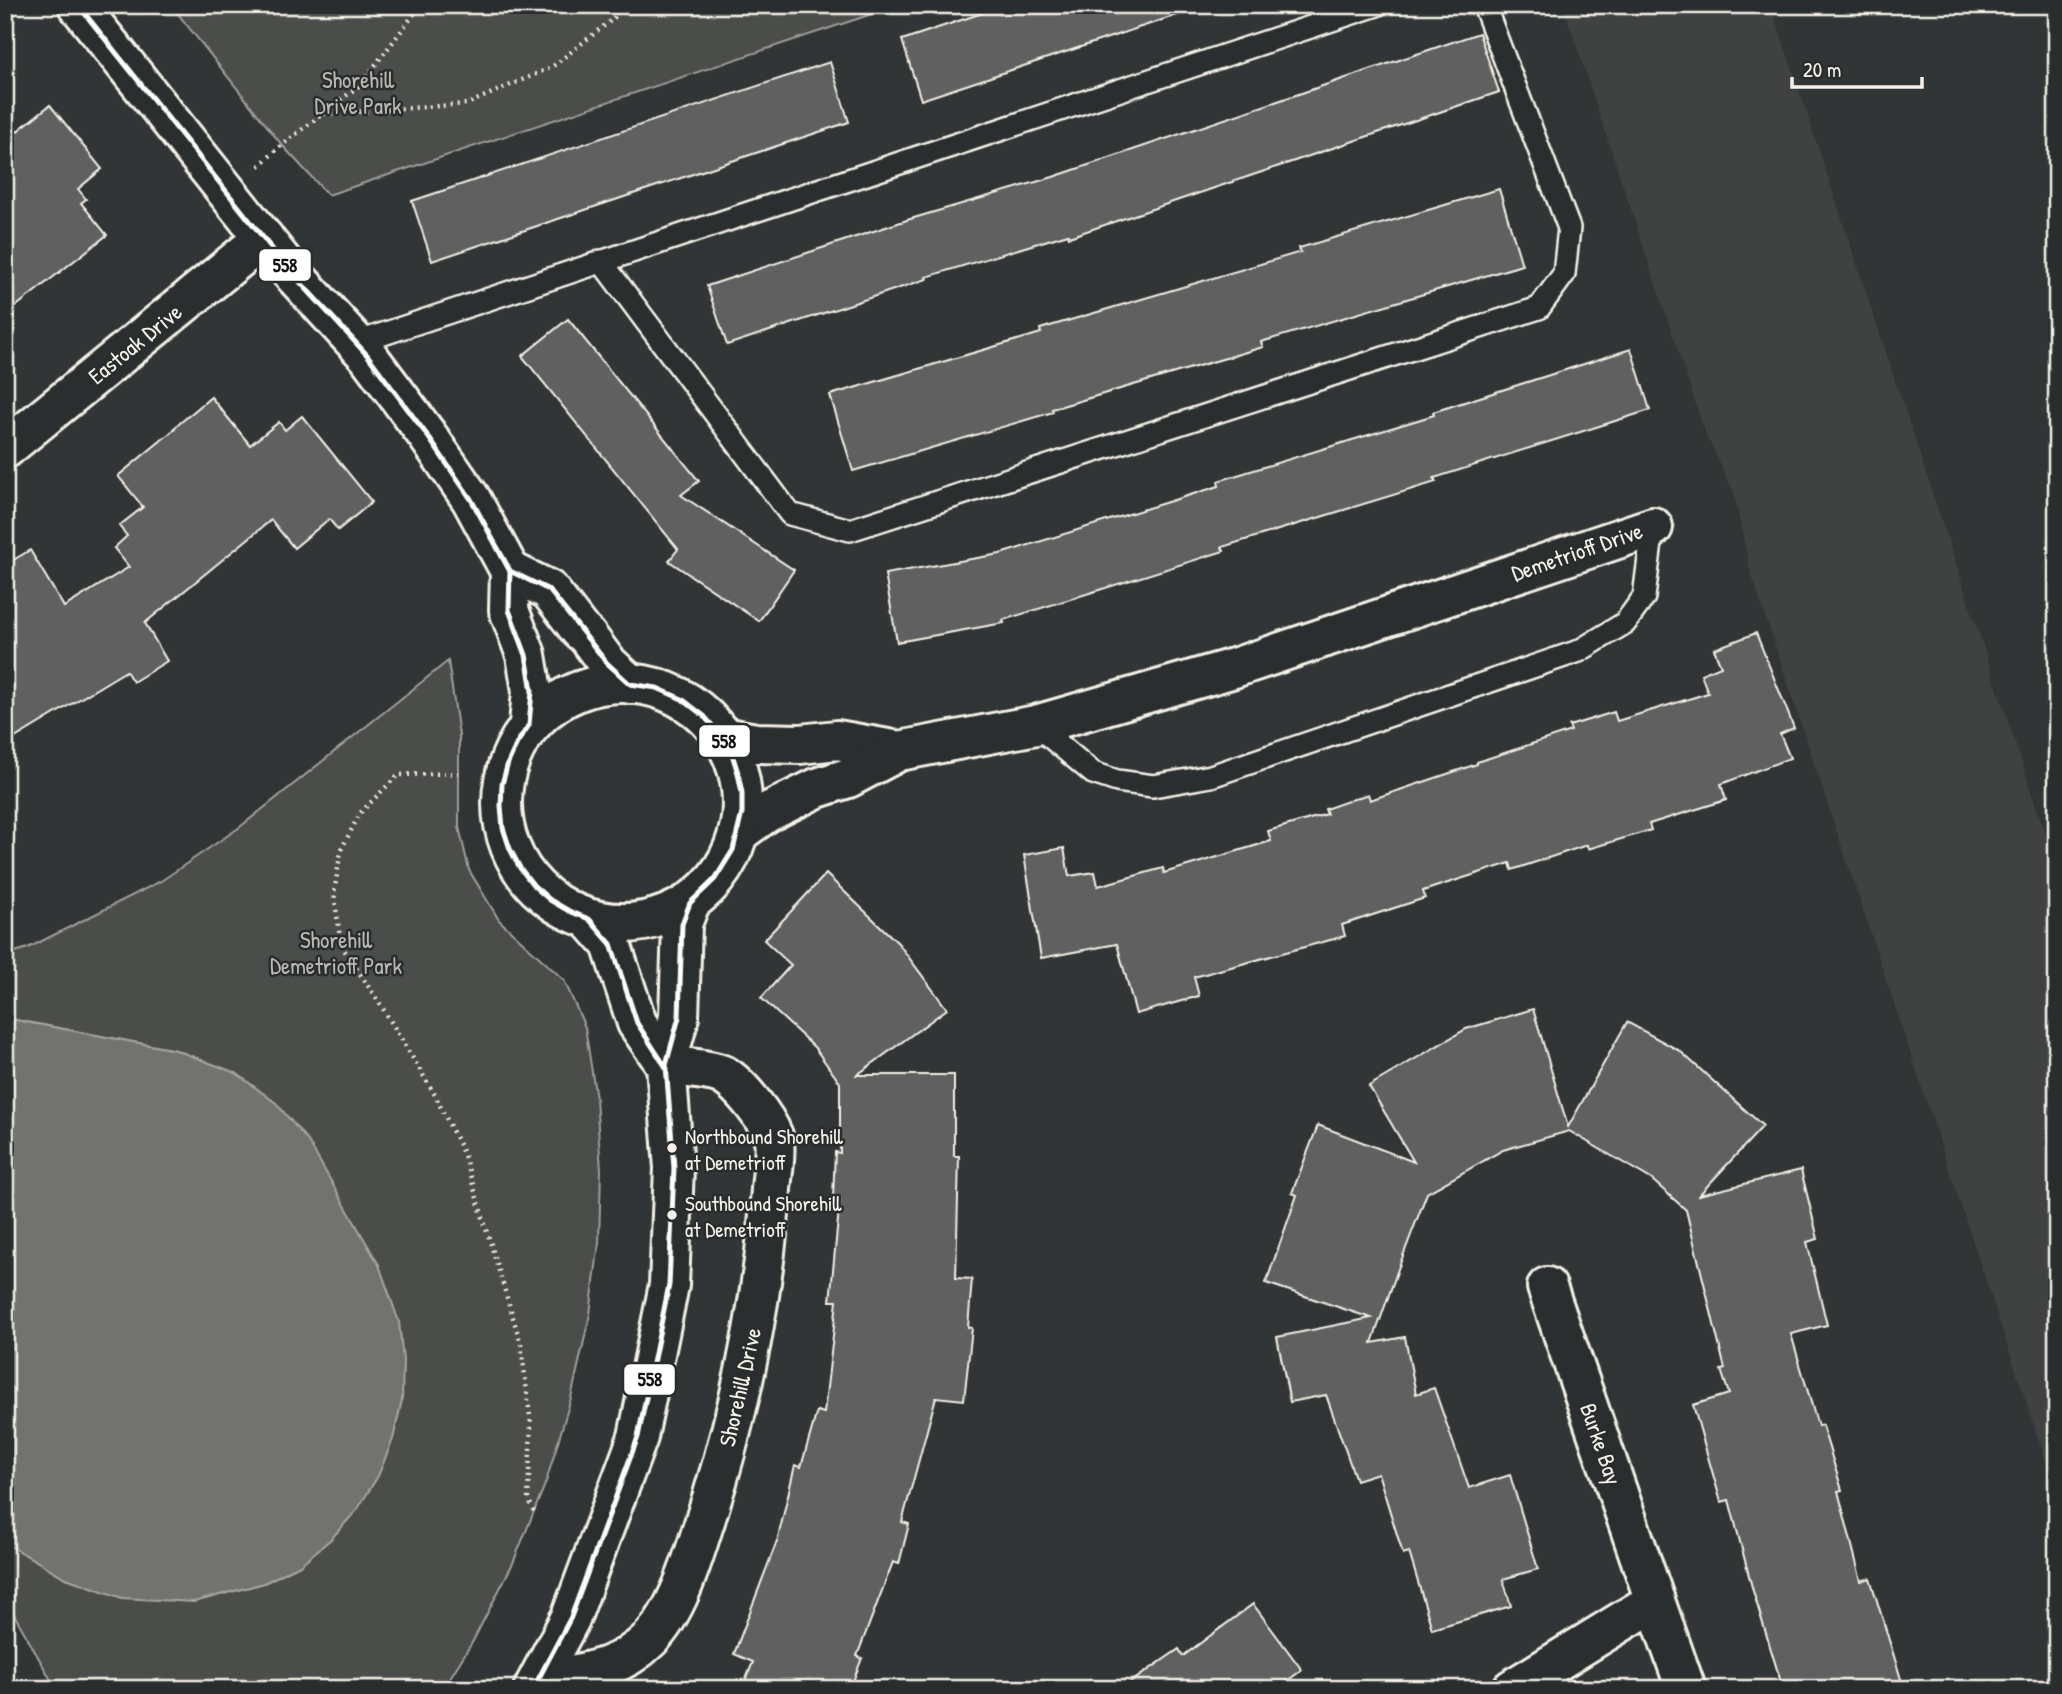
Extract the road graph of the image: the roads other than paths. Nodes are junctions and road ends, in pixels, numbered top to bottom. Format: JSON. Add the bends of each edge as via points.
{"nodes":[{"id":1,"x":78,"y":5,"type":"edge"},
{"id":2,"x":1377,"y":5,"type":"edge"},
{"id":3,"x":1484,"y":5,"type":"edge"},
{"id":4,"x":264,"y":238,"type":"junction"},
{"id":5,"x":601,"y":261,"type":"junction"},
{"id":6,"x":356,"y":343,"type":"junction"},
{"id":7,"x":5,"y":449,"type":"edge"},
{"id":8,"x":1653,"y":527,"type":"joint"},
{"id":9,"x":510,"y":571,"type":"junction"},
{"id":10,"x":630,"y":684,"type":"junction"},
{"id":11,"x":529,"y":725,"type":"junction"},
{"id":12,"x":1036,"y":725,"type":"junction"},
{"id":13,"x":722,"y":737,"type":"junction"},
{"id":14,"x":899,"y":751,"type":"junction"},
{"id":15,"x":738,"y":833,"type":"junction"},
{"id":16,"x":690,"y":903,"type":"junction"},
{"id":17,"x":589,"y":919,"type":"junction"},
{"id":18,"x":666,"y":1065,"type":"junction"},
{"id":19,"x":1547,"y":1287,"type":"dead end"},
{"id":20,"x":1655,"y":1601,"type":"junction"},
{"id":21,"x":536,"y":1685,"type":"edge"},
{"id":22,"x":1512,"y":1689,"type":"edge"},
{"id":23,"x":1686,"y":1689,"type":"edge"}],
"edges":[{"from":1,"to":4,"type":"street"},
{"from":2,"to":5,"type":"lane"},
{"from":3,"to":5,"type":"lane","via":[[1569,228],[1564,274],[1539,308],[850,530],[790,514]]},
{"from":4,"to":6,"type":"street"},
{"from":4,"to":7,"type":"street","name":"Eastoak Drive"},
{"from":5,"to":6,"type":"lane"},
{"from":6,"to":9,"type":"street","via":[[471,499]]},
{"from":8,"to":12,"type":"street","name":"Demetrioff Drive","via":[[1234,668]]},
{"from":8,"to":12,"type":"lane","name":"Demetrioff Drive","via":[[1644,597],[1625,623],[1579,651],[1211,776],[1153,786],[1117,781],[1093,773]]},
{"from":9,"to":10,"type":"street","via":[[549,590],[607,663]]},
{"from":9,"to":11,"type":"street","via":[[509,610],[526,655],[532,691]]},
{"from":10,"to":11,"type":"street","via":[[575,692]]},
{"from":10,"to":13,"type":"street","via":[[657,688],[682,699]]},
{"from":11,"to":17,"type":"street","via":[[502,784],[507,839],[534,886],[550,900]]},
{"from":12,"to":14,"type":"street","name":"Demetrioff Drive"},
{"from":13,"to":14,"type":"street","name":"Demetrioff Drive","via":[[756,743],[837,740]]},
{"from":13,"to":15,"type":"street","via":[[732,754],[742,793]]},
{"from":14,"to":15,"type":"street","name":"Demetrioff Drive","via":[[848,779],[817,788],[766,813]]},
{"from":15,"to":16,"type":"street","via":[[715,879]]},
{"from":16,"to":17,"type":"street","via":[[630,923]]},
{"from":16,"to":18,"type":"street","name":"Shorehill Drive","via":[[682,924],[679,1017]]},
{"from":17,"to":18,"type":"street","via":[[611,944],[637,1023]]},
{"from":18,"to":21,"type":"street","name":"Shorehill Drive","via":[[674,1168],[668,1285],[638,1437],[571,1617]]},
{"from":18,"to":21,"type":"street","name":"Shorehill Drive","via":[[723,1074],[755,1105],[774,1138],[758,1311],[738,1409],[694,1554],[670,1612],[651,1638],[624,1660]]},
{"from":19,"to":20,"type":"street","name":"Burke Bay"},
{"from":20,"to":22,"type":"street"},
{"from":20,"to":23,"type":"street","name":"Burke Bay"}]}
